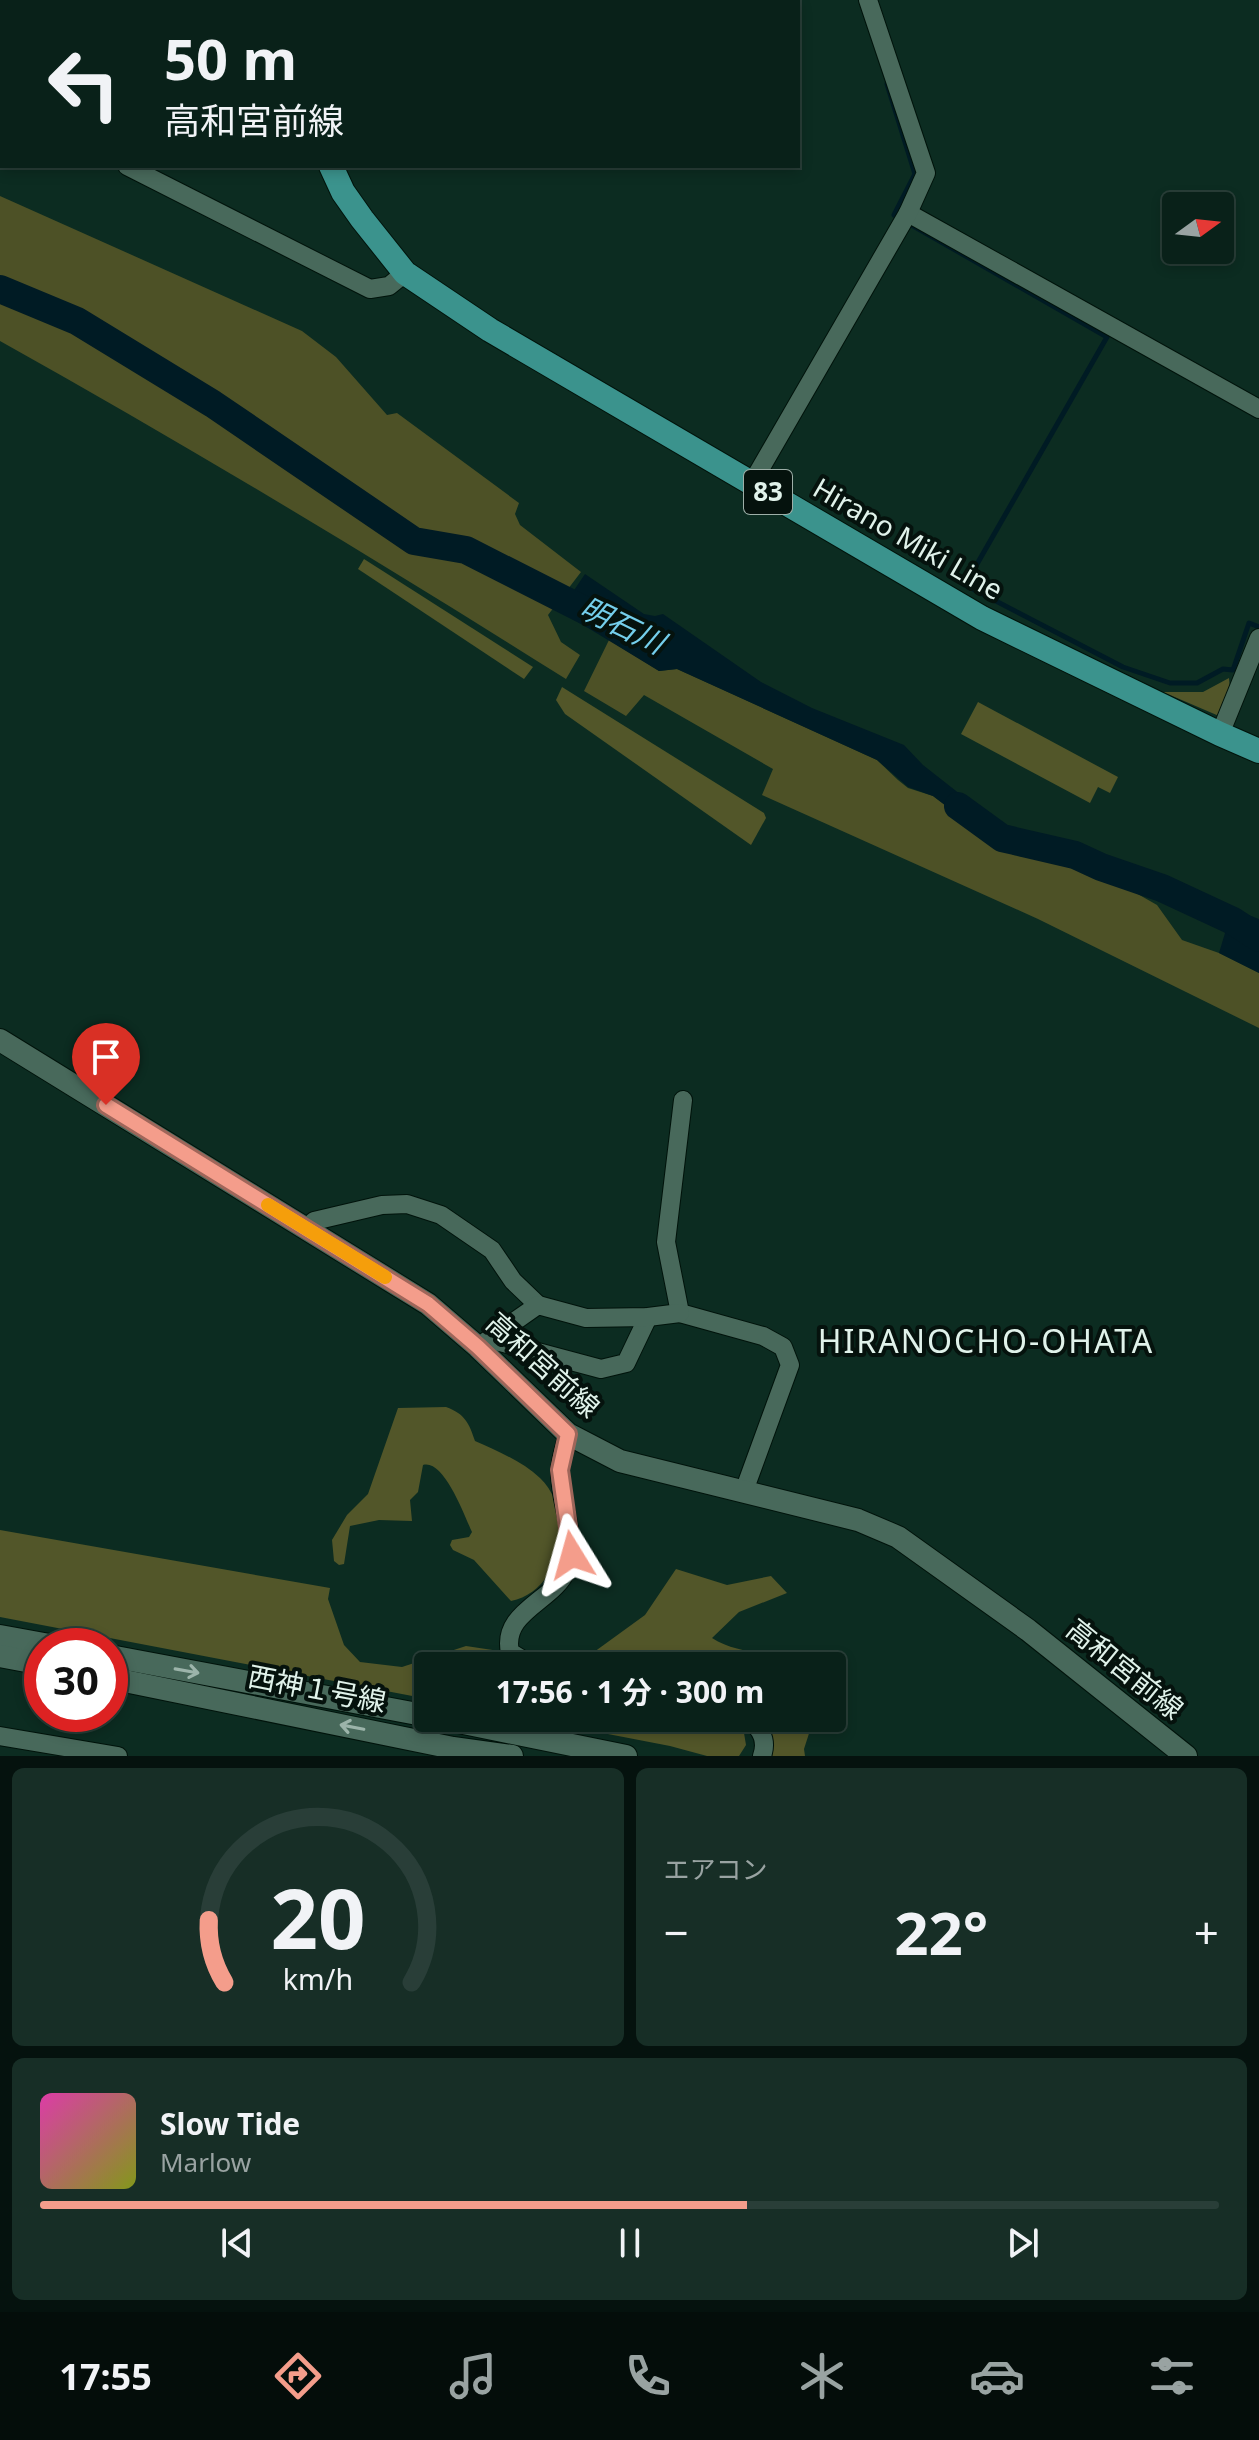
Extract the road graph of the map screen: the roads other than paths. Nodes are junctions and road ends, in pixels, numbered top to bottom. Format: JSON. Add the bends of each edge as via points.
{"nodes":[{"id":1,"x":868,"y":0,"type":"edge"},
{"id":2,"x":131,"y":168,"type":"edge"},
{"id":3,"x":332,"y":168,"type":"edge"},
{"id":4,"x":908,"y":213,"type":"junction"},
{"id":5,"x":405,"y":273,"type":"junction"},
{"id":6,"x":1259,"y":409,"type":"edge"},
{"id":7,"x":752,"y":483,"type":"junction"},
{"id":8,"x":1259,"y":638,"type":"edge"},
{"id":9,"x":1220,"y":734,"type":"junction"},
{"id":10,"x":1259,"y":751,"type":"edge"},
{"id":11,"x":0,"y":1040,"type":"edge"},
{"id":12,"x":683,"y":1100,"type":"dead end"},
{"id":13,"x":307,"y":1228,"type":"junction"},
{"id":14,"x":538,"y":1305,"type":"junction"},
{"id":15,"x":680,"y":1313,"type":"junction"},
{"id":16,"x":648,"y":1317,"type":"junction"},
{"id":17,"x":483,"y":1343,"type":"junction"},
{"id":18,"x":568,"y":1434,"type":"junction"},
{"id":19,"x":744,"y":1491,"type":"junction"},
{"id":20,"x":0,"y":1636,"type":"edge"},
{"id":21,"x":24,"y":1640,"type":"edge"},
{"id":22,"x":510,"y":1652,"type":"edge"},
{"id":23,"x":0,"y":1656,"type":"edge"},
{"id":24,"x":128,"y":1659,"type":"edge"},
{"id":25,"x":24,"y":1661,"type":"edge"},
{"id":26,"x":128,"y":1682,"type":"edge"},
{"id":27,"x":396,"y":1709,"type":"junction"},
{"id":28,"x":414,"y":1713,"type":"edge"},
{"id":29,"x":508,"y":1732,"type":"edge"},
{"id":30,"x":760,"y":1732,"type":"edge"},
{"id":31,"x":7,"y":1744,"type":"edge"},
{"id":32,"x":390,"y":1746,"type":"edge"},
{"id":33,"x":117,"y":1756,"type":"edge"},
{"id":34,"x":512,"y":1756,"type":"edge"},
{"id":35,"x":626,"y":1756,"type":"edge"},
{"id":36,"x":762,"y":1756,"type":"edge"},
{"id":37,"x":1186,"y":1756,"type":"edge"}],
"edges":[{"from":1,"to":4,"type":"street","via":[[926,173]]},
{"from":2,"to":5,"type":"street","via":[[370,289],[389,286]]},
{"from":3,"to":5,"type":"main road","name":"Hirano Miki Line","number":"83","via":[[343,192]]},
{"from":4,"to":6,"type":"street"},
{"from":4,"to":7,"type":"street"},
{"from":5,"to":7,"type":"main road","name":"Hirano Miki Line","number":"83","via":[[490,330]]},
{"from":7,"to":9,"type":"main road","name":"Hirano Miki Line","number":"83","via":[[982,618]]},
{"from":8,"to":9,"type":"street"},
{"from":9,"to":10,"type":"main road","name":"Hirano Miki Line","number":"83"},
{"from":11,"to":13,"type":"street","name":"高和宮前線"},
{"from":12,"to":15,"type":"street","via":[[666,1242]]},
{"from":13,"to":14,"type":"street","via":[[314,1221],[382,1205],[407,1204],[441,1215],[492,1250]]},
{"from":13,"to":17,"type":"street","name":"高和宮前線"},
{"from":14,"to":16,"type":"street","via":[[586,1318]]},
{"from":14,"to":17,"type":"street"},
{"from":15,"to":16,"type":"street"},
{"from":15,"to":19,"type":"street","via":[[763,1336],[783,1347],[790,1365]]},
{"from":16,"to":17,"type":"street","via":[[626,1363],[601,1369]]},
{"from":17,"to":18,"type":"street","name":"高和宮前線"},
{"from":18,"to":19,"type":"street","name":"高和宮前線","via":[[620,1461]]},
{"from":18,"to":22,"type":"street","via":[[560,1470],[572,1555],[565,1575],[509,1633]]},
{"from":19,"to":37,"type":"street","name":"高和宮前線","via":[[858,1520],[898,1537],[1028,1630]]},
{"from":20,"to":21,"type":"street"},
{"from":23,"to":25,"type":"street"},
{"from":24,"to":27,"type":"street","name":"西神１号線","one_way":true},
{"from":32,"to":26,"type":"street","name":"西神１号線","one_way":true},
{"from":27,"to":28,"type":"street","name":"西神１号線"},
{"from":27,"to":32,"type":"street"},
{"from":29,"to":35,"type":"street"},
{"from":30,"to":36,"type":"street"},
{"from":31,"to":33,"type":"street"},
{"from":32,"to":34,"type":"street","name":"西神１号線"}]}
